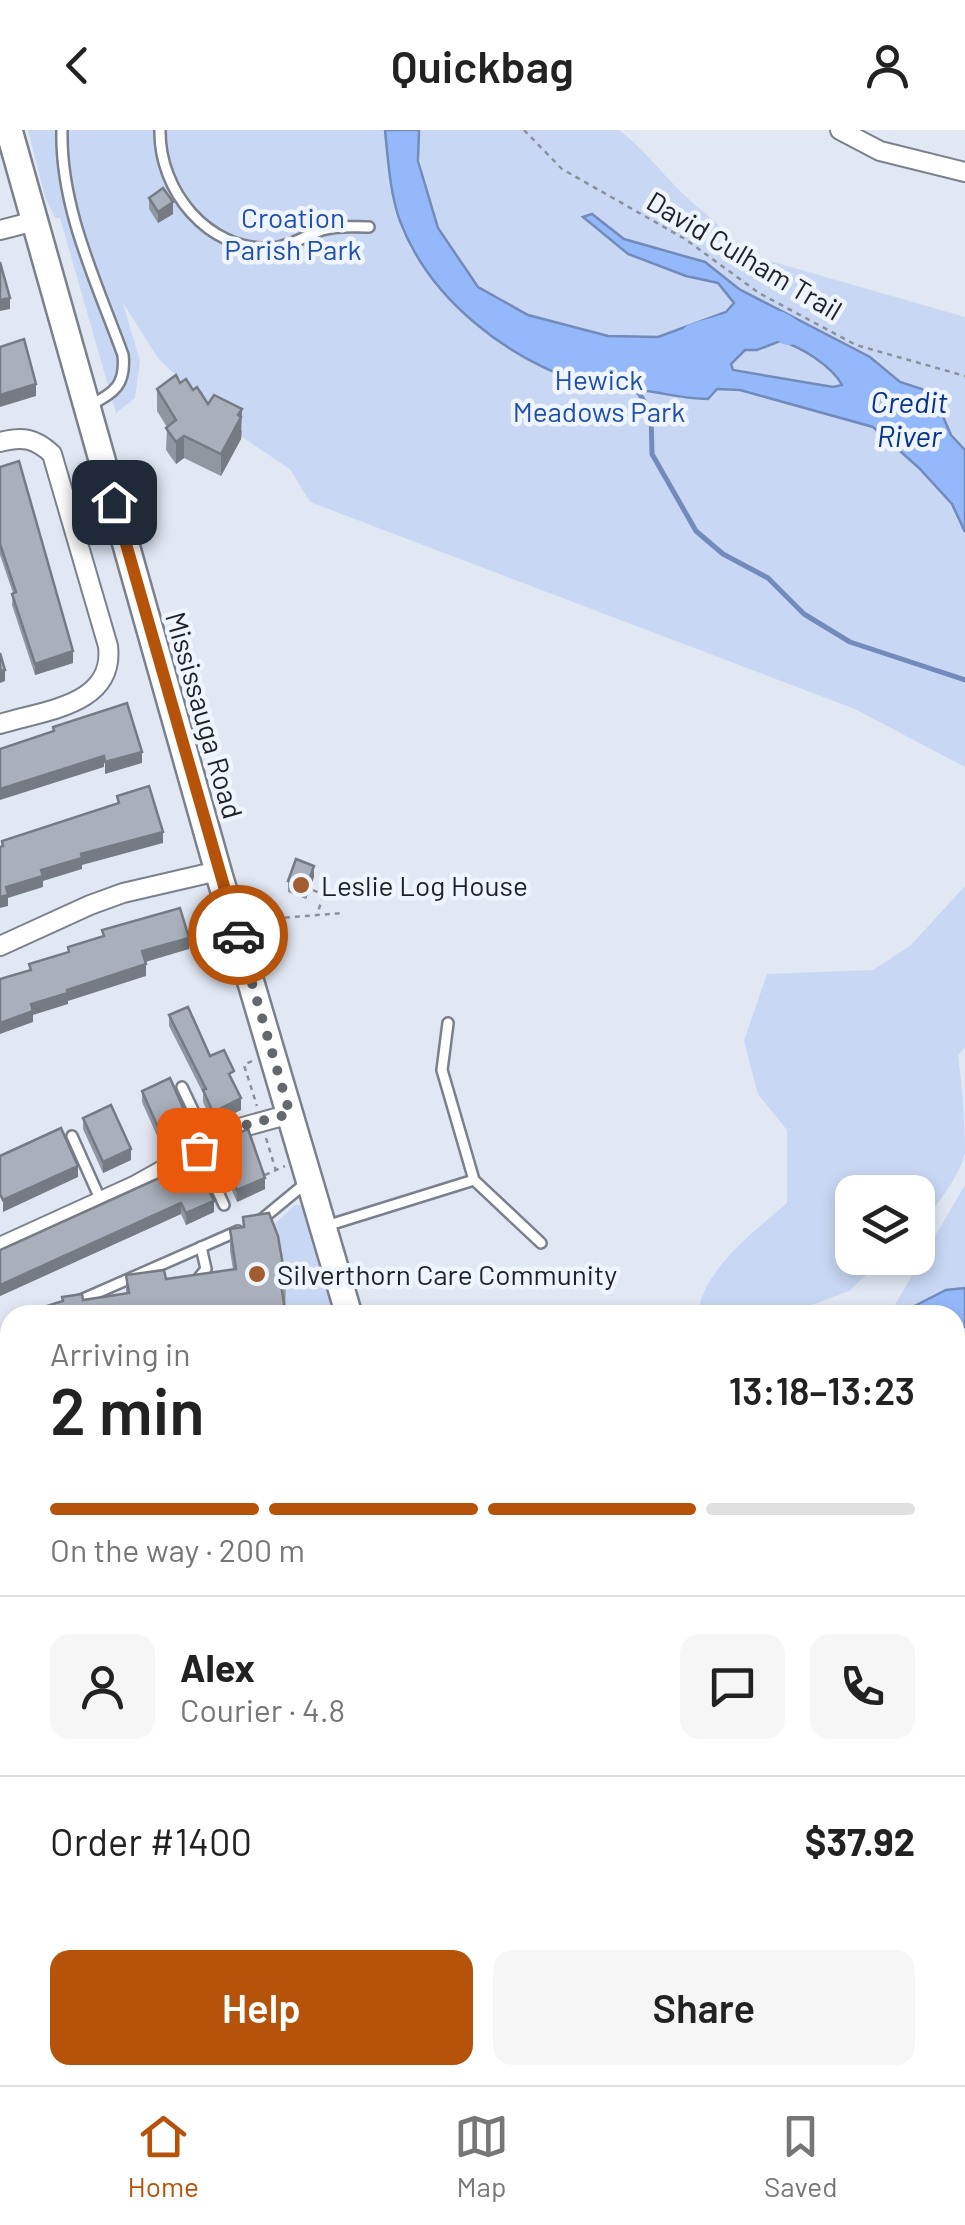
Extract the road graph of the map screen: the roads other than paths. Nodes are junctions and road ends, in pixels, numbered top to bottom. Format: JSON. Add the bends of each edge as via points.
{"nodes":[{"id":1,"x":9,"y":130,"type":"edge"},
{"id":2,"x":62,"y":130,"type":"edge"},
{"id":3,"x":160,"y":130,"type":"edge"},
{"id":4,"x":840,"y":130,"type":"edge"},
{"id":5,"x":965,"y":172,"type":"edge"},
{"id":6,"x":35,"y":221,"type":"junction"},
{"id":7,"x":369,"y":228,"type":"dead end"},
{"id":8,"x":0,"y":230,"type":"edge"},
{"id":9,"x":87,"y":406,"type":"junction"},
{"id":10,"x":0,"y":442,"type":"edge"},
{"id":11,"x":0,"y":724,"type":"edge"},
{"id":12,"x":218,"y":870,"type":"junction"},
{"id":13,"x":0,"y":946,"type":"edge"},
{"id":14,"x":448,"y":1023,"type":"dead end"},
{"id":15,"x":182,"y":1087,"type":"dead end"},
{"id":16,"x":290,"y":1114,"type":"junction"},
{"id":17,"x":72,"y":1136,"type":"dead end"},
{"id":18,"x":204,"y":1147,"type":"junction"},
{"id":19,"x":301,"y":1171,"type":"junction"},
{"id":20,"x":474,"y":1180,"type":"junction"},
{"id":21,"x":100,"y":1200,"type":"junction"},
{"id":22,"x":224,"y":1205,"type":"dead end"},
{"id":23,"x":323,"y":1226,"type":"junction"},
{"id":24,"x":2,"y":1242,"type":"edge"},
{"id":25,"x":541,"y":1243,"type":"dead end"},
{"id":26,"x":201,"y":1247,"type":"junction"},
{"id":27,"x":160,"y":1265,"type":"junction"},
{"id":28,"x":170,"y":1273,"type":"dead end"},
{"id":29,"x":189,"y":1283,"type":"edge"},
{"id":30,"x":71,"y":1305,"type":"edge"},
{"id":31,"x":346,"y":1305,"type":"edge"}],
"edges":[{"from":1,"to":6,"type":"main road","name":"Mississauga Road"},
{"from":2,"to":9,"type":"lane","via":[[61,162],[73,216],[124,355],[121,384]]},
{"from":3,"to":7,"type":"lane","via":[[166,174],[180,202],[224,238],[273,248],[337,226]]},
{"from":4,"to":5,"type":"street","via":[[880,151]]},
{"from":6,"to":8,"type":"street"},
{"from":6,"to":9,"type":"main road","name":"Mississauga Road"},
{"from":9,"to":12,"type":"main road","name":"Mississauga Road"},
{"from":10,"to":11,"type":"street","via":[[28,438],[52,454],[110,664],[98,689],[76,701]]},
{"from":12,"to":13,"type":"street","via":[[124,893]]},
{"from":12,"to":16,"type":"main road","name":"Mississauga Road"},
{"from":14,"to":20,"type":"lane","via":[[442,1070]]},
{"from":15,"to":18,"type":"lane"},
{"from":16,"to":18,"type":"street","via":[[248,1124]]},
{"from":16,"to":19,"type":"main road","name":"Mississauga Road"},
{"from":17,"to":21,"type":"lane"},
{"from":18,"to":21,"type":"street"},
{"from":18,"to":22,"type":"lane"},
{"from":19,"to":23,"type":"main road","name":"Mississauga Road"},
{"from":19,"to":26,"type":"lane","via":[[260,1220]]},
{"from":20,"to":23,"type":"lane"},
{"from":20,"to":25,"type":"lane"},
{"from":21,"to":24,"type":"street"},
{"from":23,"to":31,"type":"main road","name":"Mississauga Road"},
{"from":26,"to":27,"type":"lane"},
{"from":26,"to":29,"type":"lane","via":[[206,1269]]},
{"from":27,"to":28,"type":"lane"},
{"from":27,"to":30,"type":"lane"}]}
